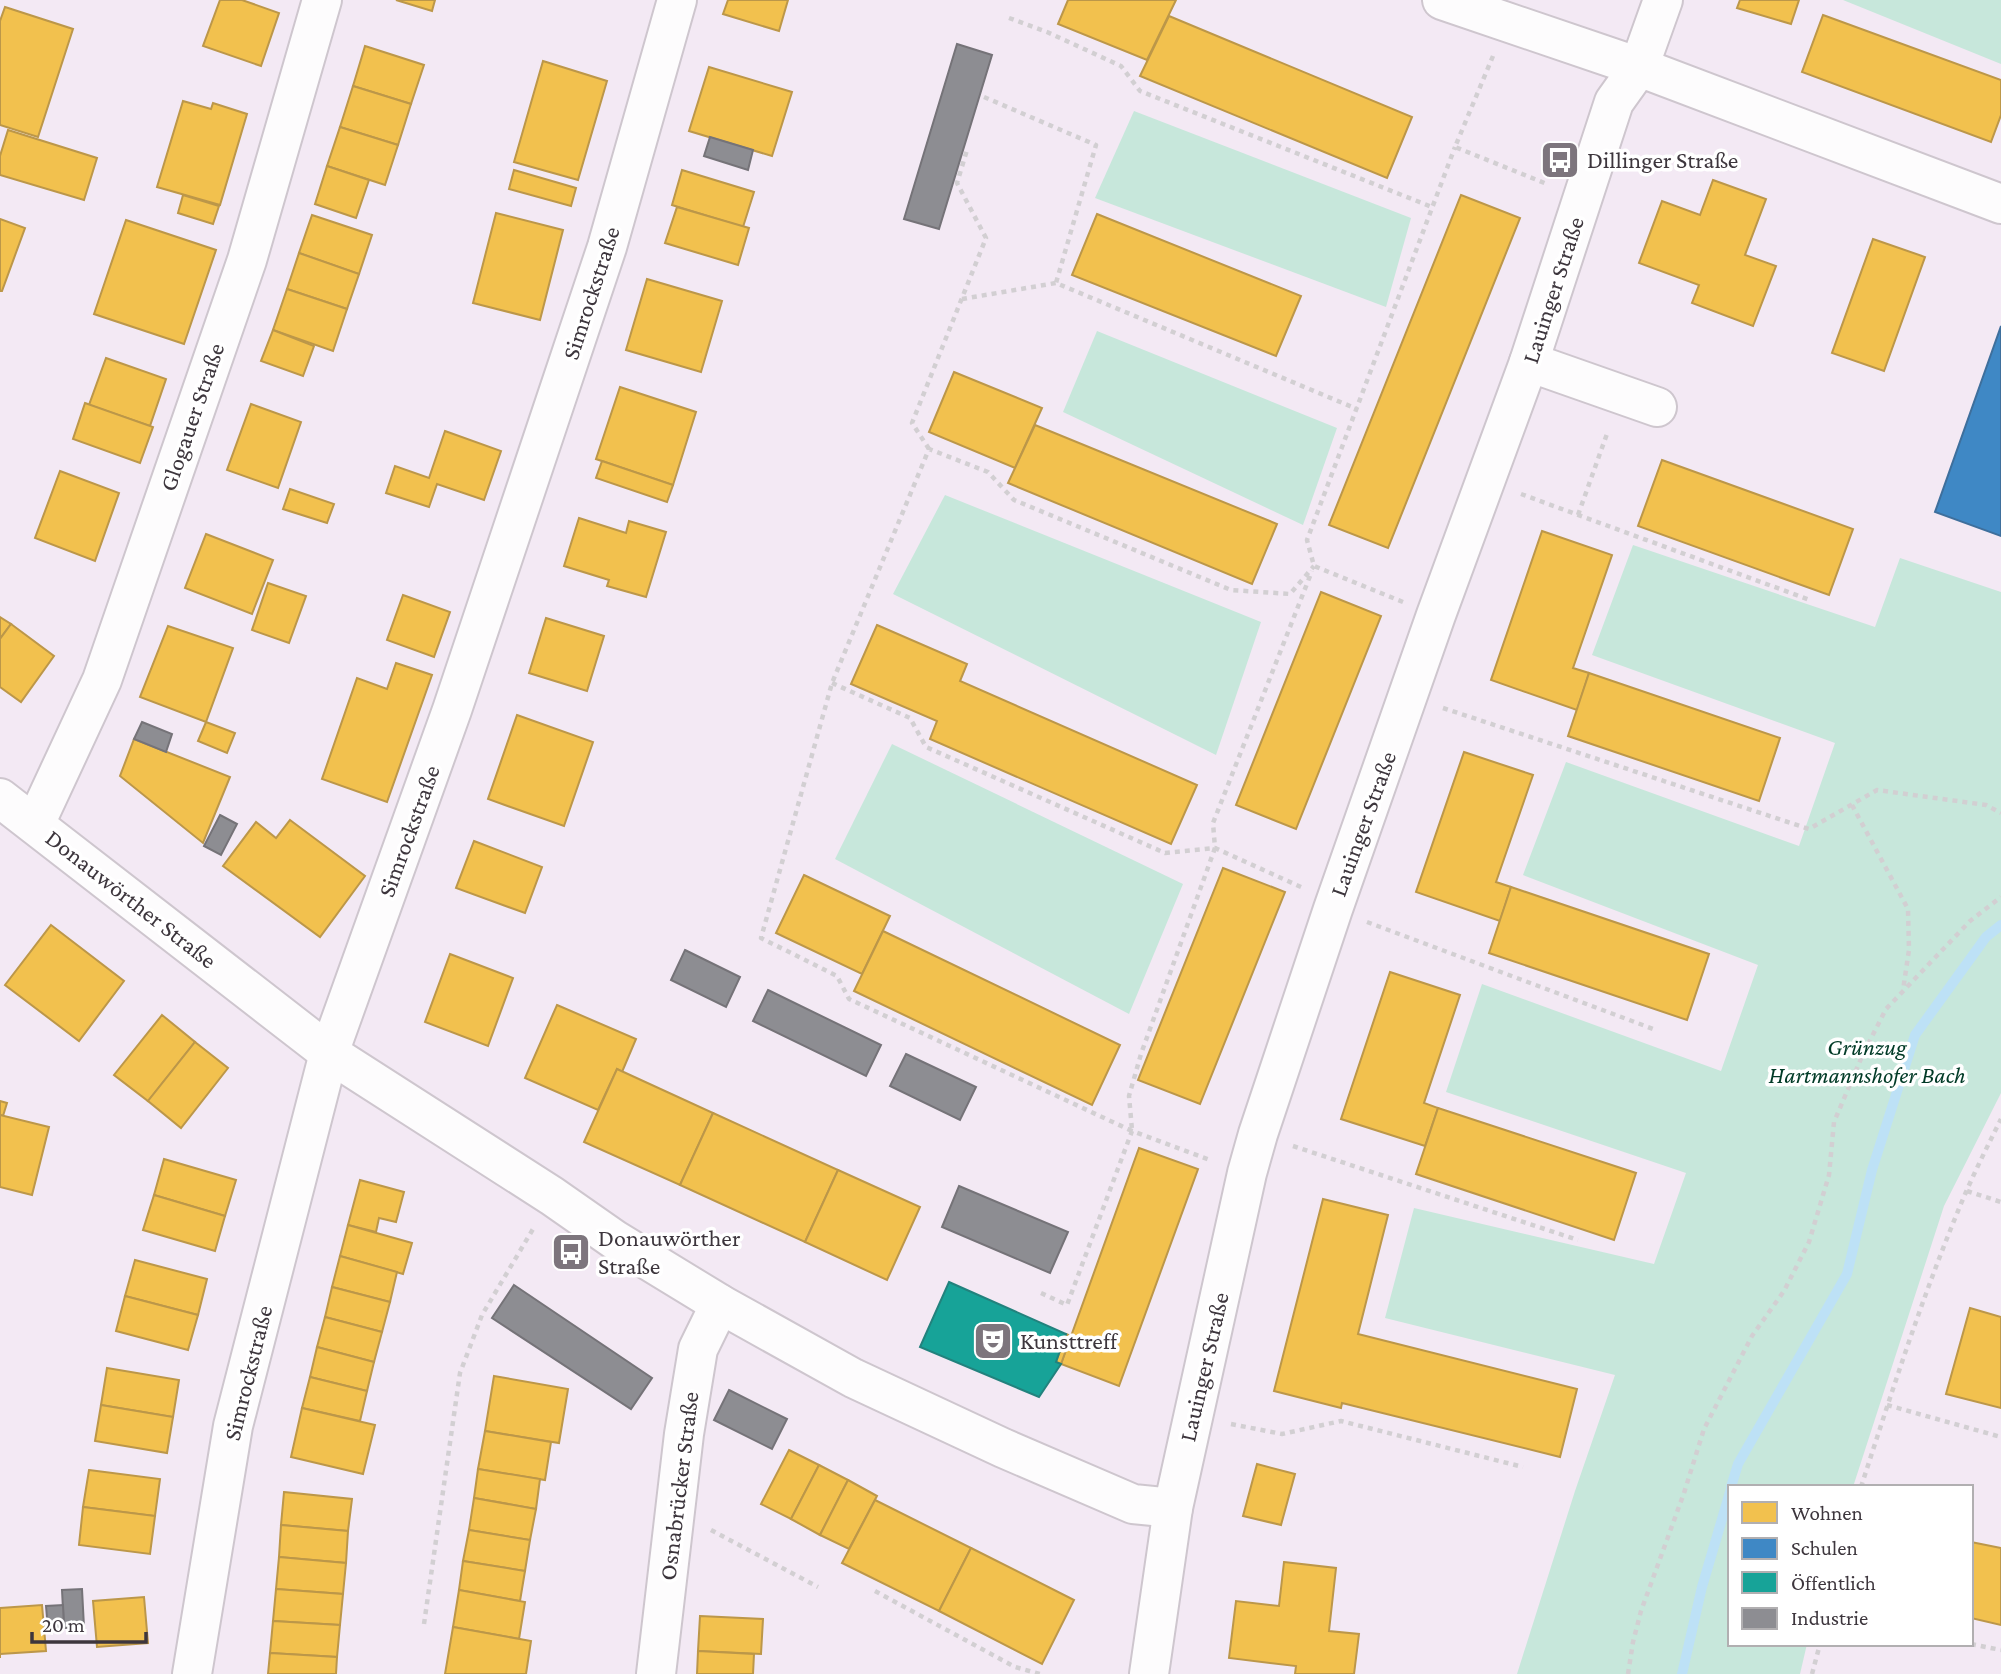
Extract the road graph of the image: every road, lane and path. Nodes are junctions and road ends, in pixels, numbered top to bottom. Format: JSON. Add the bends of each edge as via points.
{"nodes":[{"id":1,"x":322,"y":0,"type":"edge"},
{"id":2,"x":677,"y":0,"type":"edge"},
{"id":3,"x":1442,"y":0,"type":"edge"},
{"id":4,"x":1663,"y":0,"type":"edge"},
{"id":5,"x":1009,"y":19,"type":"dead end"},
{"id":6,"x":1507,"y":23,"type":"junction"},
{"id":7,"x":1639,"y":67,"type":"junction"},
{"id":8,"x":984,"y":97,"type":"dead end"},
{"id":9,"x":1455,"y":147,"type":"junction"},
{"id":10,"x":967,"y":150,"type":"dead end"},
{"id":11,"x":1584,"y":199,"type":"junction"},
{"id":12,"x":2001,"y":204,"type":"edge"},
{"id":13,"x":1433,"y":207,"type":"junction"},
{"id":14,"x":1056,"y":283,"type":"junction"},
{"id":15,"x":961,"y":299,"type":"junction"},
{"id":16,"x":1529,"y":362,"type":"junction"},
{"id":17,"x":1621,"y":394,"type":"junction"},
{"id":18,"x":1657,"y":407,"type":"dead end"},
{"id":19,"x":1357,"y":409,"type":"junction"},
{"id":20,"x":929,"y":449,"type":"junction"},
{"id":21,"x":1486,"y":481,"type":"junction"},
{"id":22,"x":1578,"y":515,"type":"junction"},
{"id":23,"x":1314,"y":566,"type":"junction"},
{"id":24,"x":1810,"y":600,"type":"dead end"},
{"id":25,"x":1436,"y":615,"type":"junction"},
{"id":26,"x":832,"y":683,"type":"junction"},
{"id":27,"x":1408,"y":696,"type":"junction"},
{"id":28,"x":0,"y":798,"type":"edge"},
{"id":29,"x":1852,"y":805,"type":"junction"},
{"id":30,"x":2001,"y":813,"type":"edge"},
{"id":31,"x":35,"y":824,"type":"junction"},
{"id":32,"x":1215,"y":848,"type":"junction"},
{"id":33,"x":2001,"y":897,"type":"edge"},
{"id":34,"x":1333,"y":909,"type":"junction"},
{"id":35,"x":1903,"y":991,"type":"junction"},
{"id":36,"x":1656,"y":1030,"type":"dead end"},
{"id":37,"x":329,"y":1053,"type":"junction"},
{"id":38,"x":2001,"y":1119,"type":"edge"},
{"id":39,"x":1132,"y":1131,"type":"junction"},
{"id":40,"x":1258,"y":1134,"type":"junction"},
{"id":41,"x":1247,"y":1173,"type":"junction"},
{"id":42,"x":1967,"y":1191,"type":"junction"},
{"id":43,"x":552,"y":1196,"type":"junction"},
{"id":44,"x":2001,"y":1202,"type":"edge"},
{"id":45,"x":1578,"y":1240,"type":"dead end"},
{"id":46,"x":1041,"y":1293,"type":"dead end"},
{"id":47,"x":720,"y":1304,"type":"junction"},
{"id":48,"x":1887,"y":1405,"type":"junction"},
{"id":49,"x":1193,"y":1416,"type":"junction"},
{"id":50,"x":2001,"y":1437,"type":"edge"},
{"id":51,"x":1523,"y":1467,"type":"dead end"},
{"id":52,"x":1862,"y":1485,"type":"edge"},
{"id":53,"x":1173,"y":1508,"type":"junction"},
{"id":54,"x":675,"y":1512,"type":"junction"},
{"id":55,"x":818,"y":1587,"type":"dead end"},
{"id":56,"x":875,"y":1591,"type":"dead end"},
{"id":57,"x":424,"y":1624,"type":"dead end"},
{"id":58,"x":1973,"y":1644,"type":"edge"},
{"id":59,"x":1819,"y":1646,"type":"edge"},
{"id":60,"x":2001,"y":1650,"type":"edge"},
{"id":61,"x":192,"y":1674,"type":"edge"},
{"id":62,"x":656,"y":1674,"type":"edge"},
{"id":63,"x":1040,"y":1674,"type":"edge"},
{"id":64,"x":1149,"y":1674,"type":"edge"},
{"id":65,"x":1628,"y":1674,"type":"edge"},
{"id":66,"x":1812,"y":1674,"type":"edge"}],
"edges":[{"from":1,"to":31,"type":"street","name":"Glogauer Straße","via":[[247,260],[102,680]]},
{"from":2,"to":37,"type":"street","name":"Simrockstraße","via":[[607,247],[452,710]]},
{"from":3,"to":6,"type":"street"},
{"from":4,"to":7,"type":"street","name":"Lauinger Straße"},
{"from":5,"to":13,"type":"path","via":[[1121,65],[1140,91]]},
{"from":6,"to":7,"type":"street"},
{"from":6,"to":9,"type":"path"},
{"from":7,"to":11,"type":"street","name":"Lauinger Straße","via":[[1614,102]]},
{"from":7,"to":12,"type":"street"},
{"from":8,"to":14,"type":"path","via":[[1096,145]]},
{"from":9,"to":11,"type":"path"},
{"from":9,"to":13,"type":"path"},
{"from":10,"to":15,"type":"path","via":[[957,183],[986,238]]},
{"from":11,"to":16,"type":"street","name":"Lauinger Straße"},
{"from":13,"to":19,"type":"path"},
{"from":14,"to":15,"type":"path"},
{"from":14,"to":19,"type":"path"},
{"from":15,"to":20,"type":"path","via":[[912,423]]},
{"from":16,"to":17,"type":"street"},
{"from":16,"to":21,"type":"street","name":"Lauinger Straße"},
{"from":17,"to":18,"type":"street"},
{"from":17,"to":22,"type":"path"},
{"from":19,"to":23,"type":"path","via":[[1307,540]]},
{"from":20,"to":23,"type":"path","via":[[988,472],[1014,500],[1231,590],[1290,594]]},
{"from":20,"to":26,"type":"path"},
{"from":21,"to":22,"type":"path"},
{"from":21,"to":25,"type":"street","name":"Lauinger Straße"},
{"from":22,"to":24,"type":"path"},
{"from":23,"to":25,"type":"path"},
{"from":23,"to":32,"type":"path","via":[[1213,823]]},
{"from":25,"to":27,"type":"street","name":"Lauinger Straße"},
{"from":26,"to":32,"type":"path","via":[[909,718],[926,747],[1166,853]]},
{"from":26,"to":39,"type":"path","via":[[761,938],[836,976],[849,999]]},
{"from":27,"to":29,"type":"path","via":[[1809,829]]},
{"from":27,"to":34,"type":"street","name":"Lauinger Straße"},
{"from":28,"to":31,"type":"street","name":"Donauwörther Straße"},
{"from":29,"to":30,"type":"path","via":[[1877,790],[1986,805]]},
{"from":29,"to":35,"type":"path","via":[[1908,909]]},
{"from":31,"to":37,"type":"street","name":"Donauwörther Straße"},
{"from":32,"to":34,"type":"path","via":[[1297,884]]},
{"from":32,"to":39,"type":"path","via":[[1141,1054],[1129,1096]]},
{"from":33,"to":35,"type":"path","via":[[1970,921]]},
{"from":34,"to":36,"type":"path"},
{"from":34,"to":40,"type":"street","name":"Lauinger Straße"},
{"from":35,"to":65,"type":"path","via":[[1886,1009],[1834,1122],[1829,1175],[1809,1242],[1784,1291],[1752,1336],[1704,1430],[1641,1611]]},
{"from":37,"to":43,"type":"street","name":"Donauwörther Straße"},
{"from":37,"to":61,"type":"street","name":"Simrockstraße","via":[[233,1426]]},
{"from":38,"to":42,"type":"path"},
{"from":39,"to":41,"type":"path"},
{"from":39,"to":46,"type":"path","via":[[1067,1305]]},
{"from":40,"to":41,"type":"street","name":"Lauinger Straße"},
{"from":40,"to":45,"type":"path"},
{"from":41,"to":49,"type":"street","name":"Lauinger Straße"},
{"from":42,"to":44,"type":"path"},
{"from":42,"to":48,"type":"path"},
{"from":43,"to":47,"type":"street","name":"Donauwörther Straße"},
{"from":43,"to":57,"type":"path","via":[[482,1315],[460,1373]]},
{"from":47,"to":53,"type":"street","name":"Donauwörther Straße","via":[[853,1378],[1003,1448],[1133,1504]]},
{"from":47,"to":54,"type":"street","name":"Osnabrücker Straße","via":[[698,1349]]},
{"from":48,"to":50,"type":"path"},
{"from":48,"to":52,"type":"path"},
{"from":49,"to":51,"type":"path","via":[[1282,1434],[1341,1420]]},
{"from":49,"to":53,"type":"street","name":"Lauinger Straße"},
{"from":53,"to":64,"type":"street","name":"Lauinger Straße"},
{"from":54,"to":55,"type":"path"},
{"from":54,"to":62,"type":"street","name":"Osnabrücker Straße"},
{"from":56,"to":63,"type":"path","via":[[1015,1667]]},
{"from":58,"to":60,"type":"path"},
{"from":59,"to":66,"type":"path"}]}
